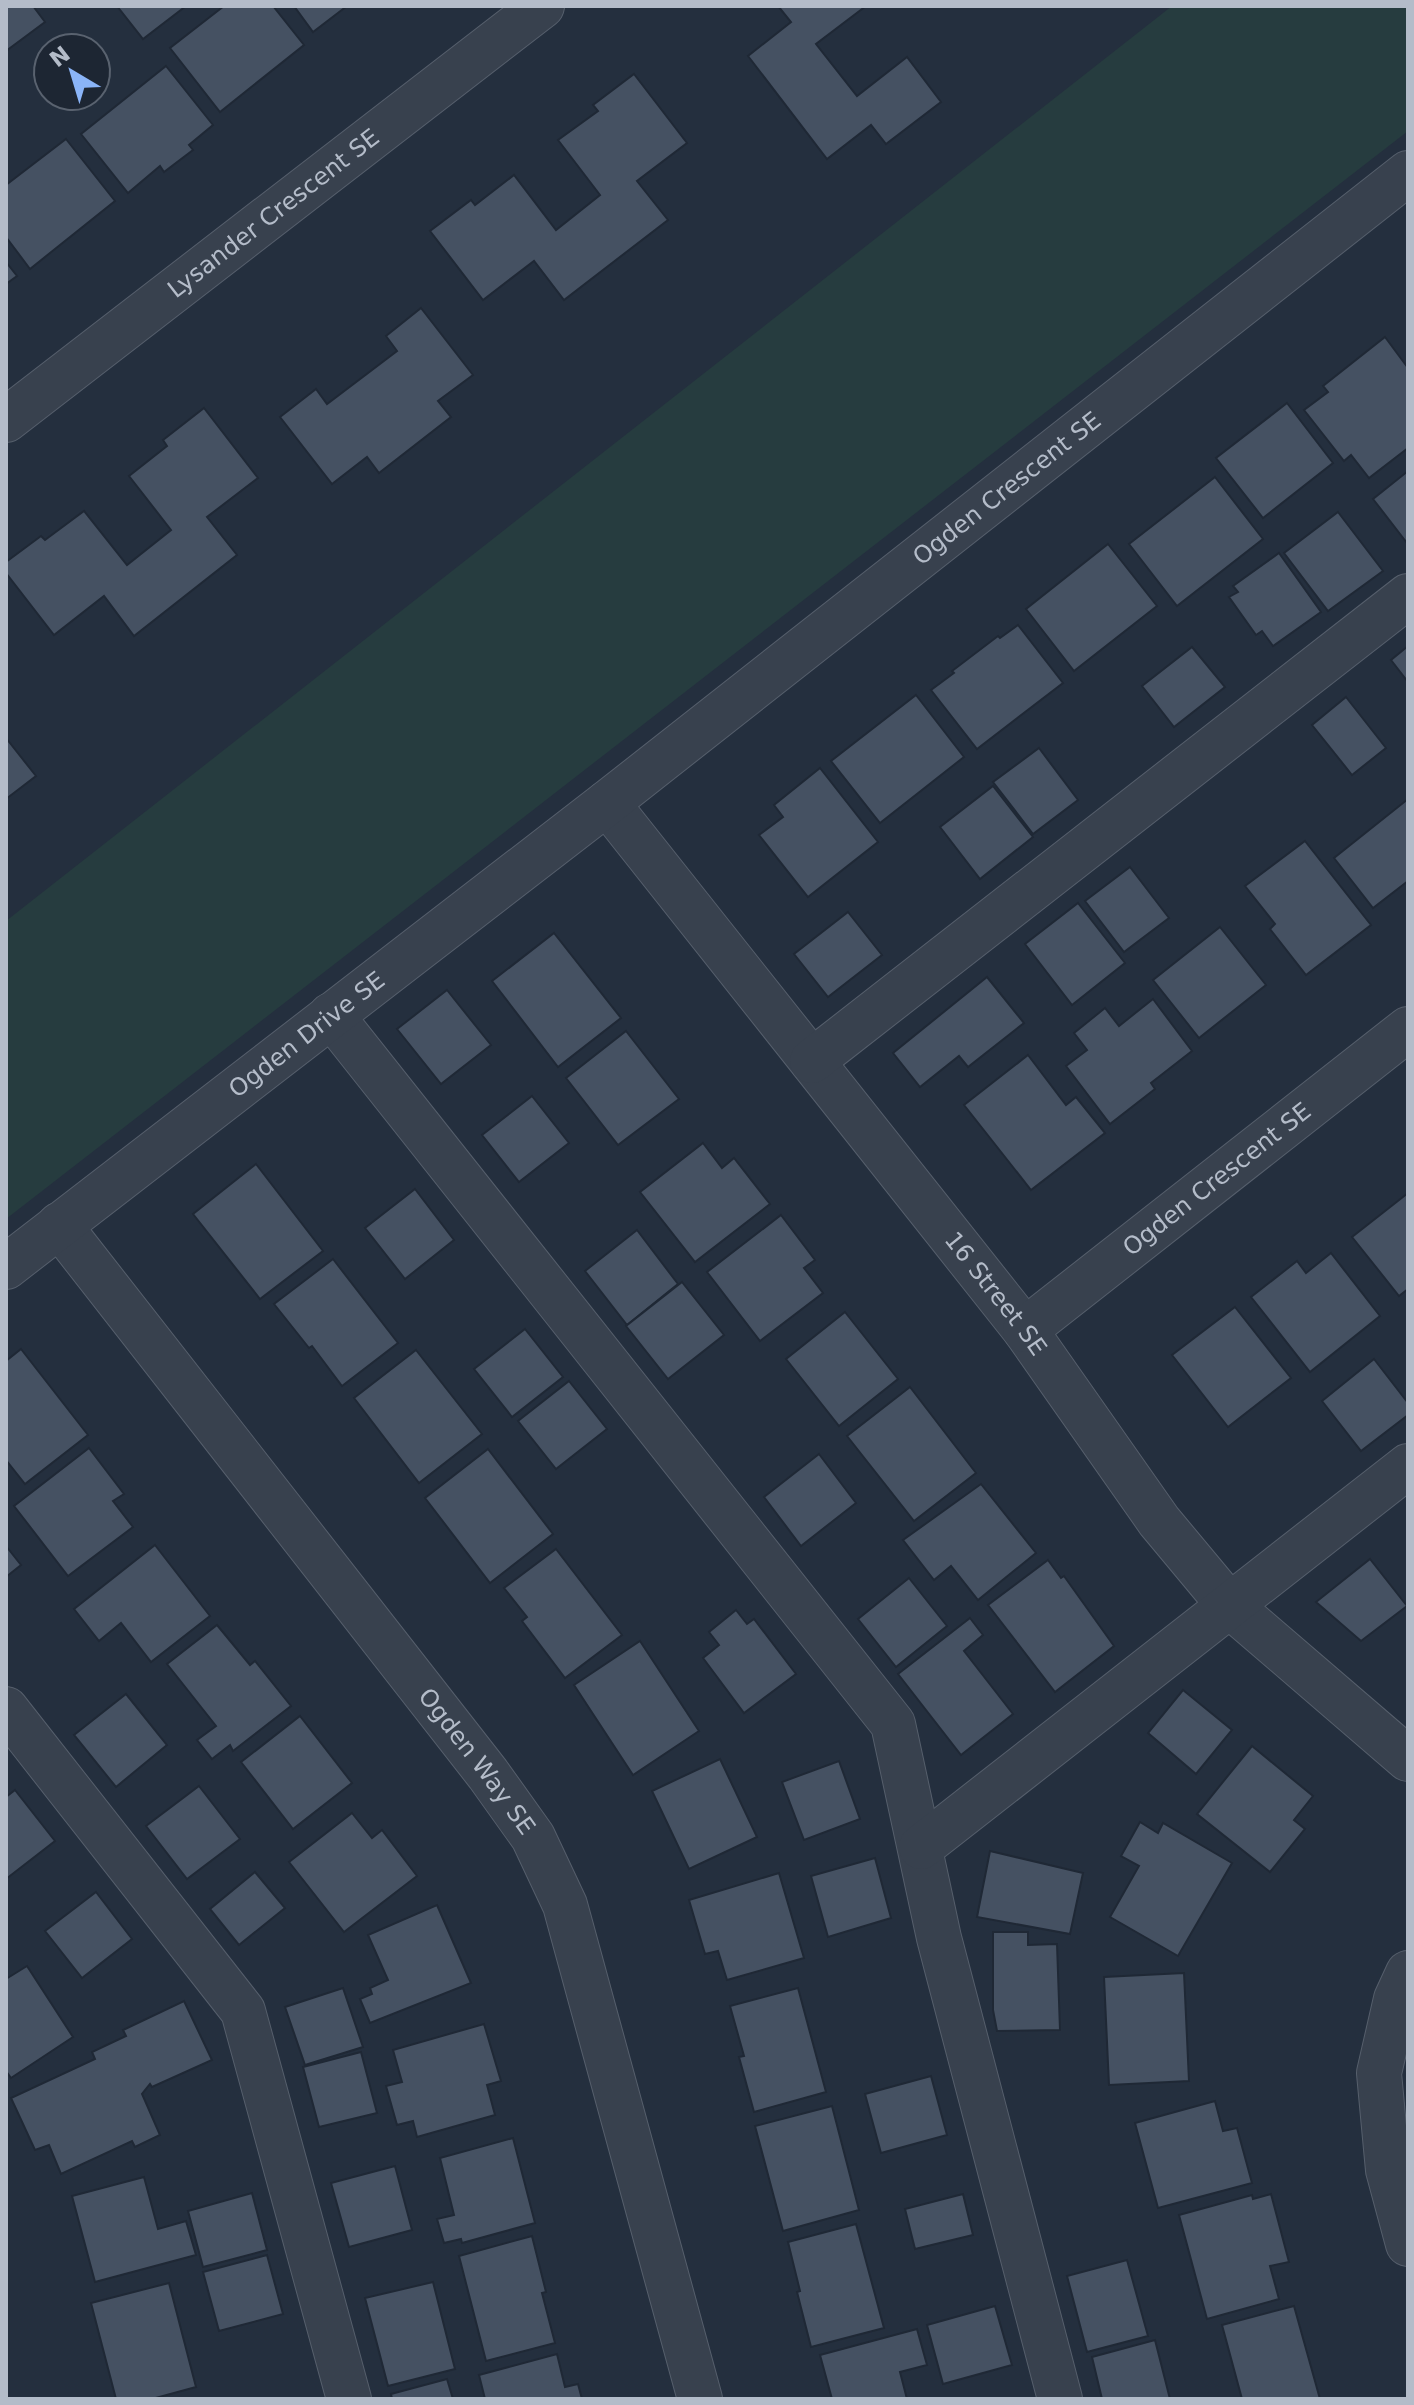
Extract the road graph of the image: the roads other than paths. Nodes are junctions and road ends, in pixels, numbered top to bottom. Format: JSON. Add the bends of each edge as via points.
{"nodes":[{"id":1,"x":542,"y":6,"type":"edge"},
{"id":2,"x":1408,"y":173,"type":"edge"},
{"id":3,"x":6,"y":420,"type":"edge"},
{"id":4,"x":1408,"y":596,"type":"edge"},
{"id":5,"x":607,"y":803,"type":"junction"},
{"id":6,"x":331,"y":1015,"type":"junction"},
{"id":7,"x":1408,"y":1029,"type":"edge"},
{"id":8,"x":812,"y":1061,"type":"junction"},
{"id":9,"x":59,"y":1225,"type":"junction"},
{"id":10,"x":6,"y":1267,"type":"edge"},
{"id":11,"x":1025,"y":1330,"type":"junction"},
{"id":12,"x":1408,"y":1466,"type":"edge"},
{"id":13,"x":1229,"y":1605,"type":"junction"},
{"id":14,"x":6,"y":1709,"type":"edge"},
{"id":15,"x":1408,"y":1759,"type":"edge"},
{"id":16,"x":921,"y":1847,"type":"junction"},
{"id":17,"x":1408,"y":1973,"type":"edge"},
{"id":18,"x":1408,"y":2244,"type":"edge"},
{"id":19,"x":349,"y":2399,"type":"edge"},
{"id":20,"x":700,"y":2399,"type":"edge"},
{"id":21,"x":1060,"y":2399,"type":"edge"}],
"edges":[{"from":1,"to":3,"type":"street","name":"Lysander Crescent SE"},
{"from":2,"to":5,"type":"street","name":"Ogden Crescent SE"},
{"from":4,"to":8,"type":"street"},
{"from":5,"to":6,"type":"street","name":"Ogden Drive SE"},
{"from":5,"to":8,"type":"street","name":"16 Street SE"},
{"from":6,"to":9,"type":"street","name":"Ogden Drive SE"},
{"from":6,"to":16,"type":"street","via":[[893,1724]]},
{"from":7,"to":11,"type":"street","name":"Ogden Crescent SE"},
{"from":8,"to":11,"type":"street","name":"16 Street SE"},
{"from":9,"to":10,"type":"street","name":"Ogden Drive SE"},
{"from":9,"to":20,"type":"street","name":"Ogden Way SE","via":[[533,1837],[565,1905]]},
{"from":11,"to":13,"type":"street","name":"16 Street SE","via":[[1159,1521]]},
{"from":12,"to":13,"type":"street"},
{"from":13,"to":15,"type":"street","name":"16 Street SE"},
{"from":13,"to":16,"type":"street"},
{"from":14,"to":19,"type":"street","via":[[243,2011]]},
{"from":16,"to":21,"type":"street","via":[[939,1938]]},
{"from":17,"to":18,"type":"street","via":[[1396,1999],[1379,2073],[1388,2170]]}]}
